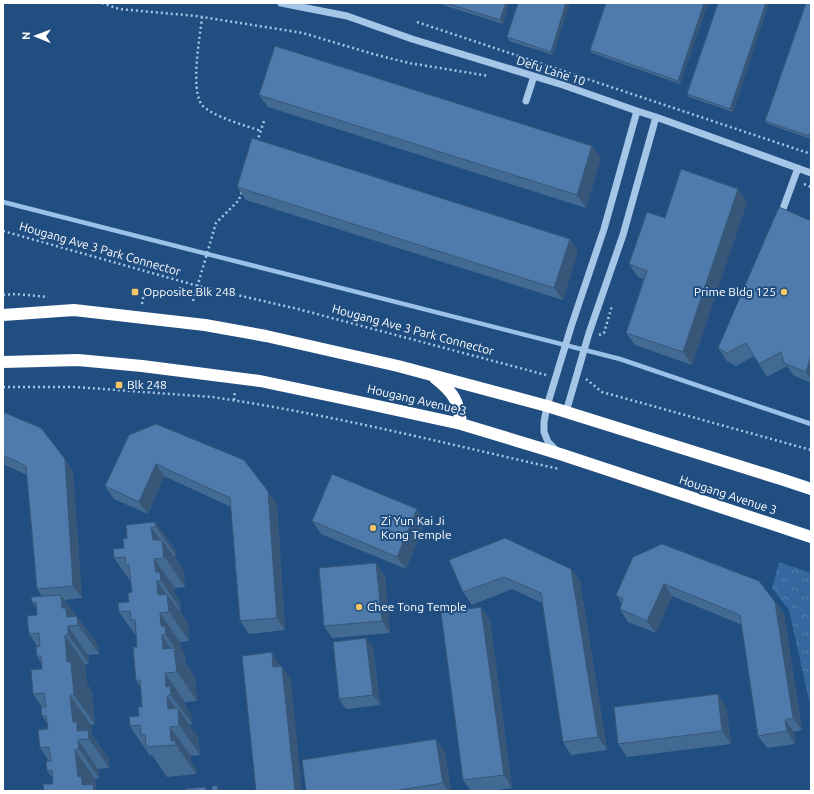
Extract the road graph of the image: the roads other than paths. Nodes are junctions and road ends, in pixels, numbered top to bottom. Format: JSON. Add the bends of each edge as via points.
{"nodes":[{"id":1,"x":281,"y":3,"type":"edge"},
{"id":2,"x":534,"y":76,"type":"junction"},
{"id":3,"x":526,"y":101,"type":"dead end"},
{"id":4,"x":637,"y":111,"type":"junction"},
{"id":5,"x":656,"y":117,"type":"junction"},
{"id":6,"x":798,"y":168,"type":"junction"},
{"id":7,"x":811,"y":173,"type":"edge"},
{"id":8,"x":778,"y":223,"type":"edge"},
{"id":9,"x":3,"y":315,"type":"edge"},
{"id":10,"x":3,"y":362,"type":"edge"},
{"id":11,"x":431,"y":375,"type":"junction"},
{"id":12,"x":547,"y":406,"type":"junction"},
{"id":13,"x":566,"y":412,"type":"junction"},
{"id":14,"x":461,"y":424,"type":"junction"},
{"id":15,"x":560,"y":454,"type":"junction"},
{"id":16,"x":811,"y":489,"type":"edge"},
{"id":17,"x":811,"y":537,"type":"edge"}],
"edges":[{"from":1,"to":2,"type":"lane","name":"Defu Lane 10","via":[[347,16],[412,39]]},
{"from":2,"to":3,"type":"lane"},
{"from":2,"to":4,"type":"lane","name":"Defu Lane 10"},
{"from":4,"to":5,"type":"lane","name":"Defu Lane 10"},
{"from":4,"to":12,"type":"lane","via":[[604,229]]},
{"from":5,"to":6,"type":"lane","name":"Defu Lane 10"},
{"from":5,"to":13,"type":"lane","via":[[623,235]]},
{"from":6,"to":7,"type":"lane","name":"Defu Lane 10"},
{"from":6,"to":8,"type":"lane"},
{"from":9,"to":11,"type":"highway","via":[[74,310],[205,325],[266,336]]},
{"from":10,"to":14,"type":"highway","name":"Hougang Avenue 3","via":[[78,360],[230,376]]},
{"from":11,"to":12,"type":"highway"},
{"from":11,"to":14,"type":"highway","via":[[447,387],[456,399]]},
{"from":12,"to":13,"type":"highway"},
{"from":12,"to":15,"type":"lane","via":[[544,432],[548,442]]},
{"from":13,"to":16,"type":"highway"},
{"from":14,"to":15,"type":"highway","name":"Hougang Avenue 3"},
{"from":15,"to":17,"type":"highway","name":"Hougang Avenue 3"}]}
